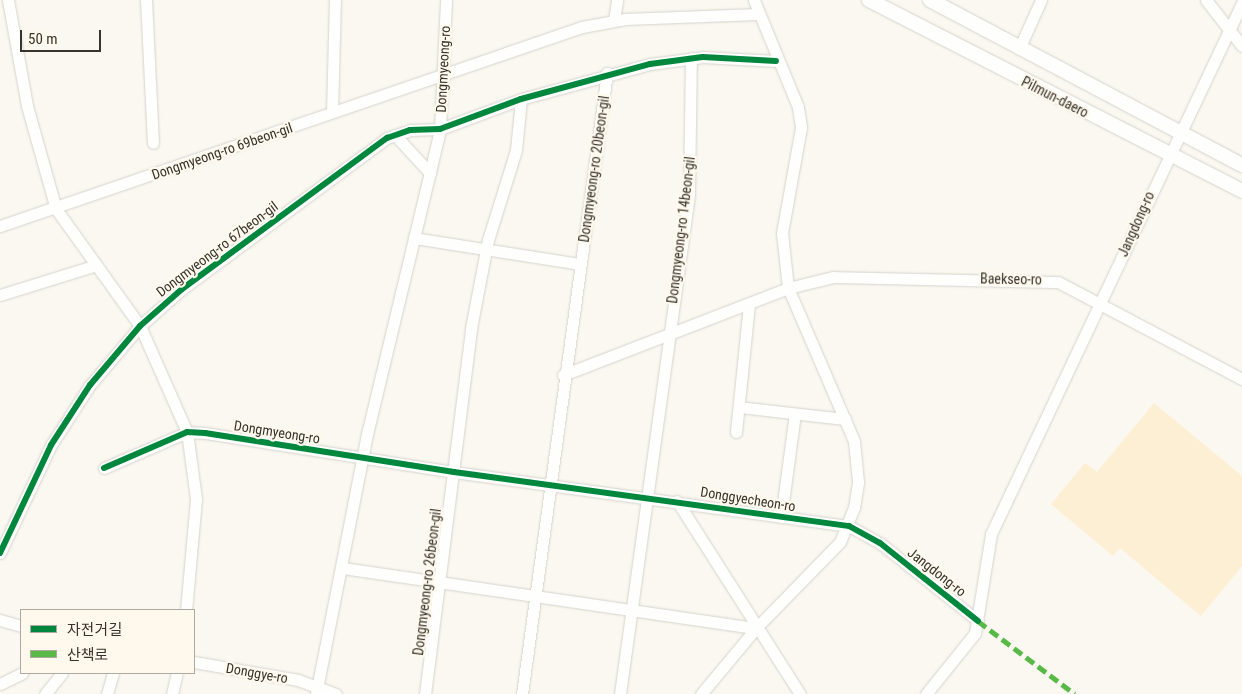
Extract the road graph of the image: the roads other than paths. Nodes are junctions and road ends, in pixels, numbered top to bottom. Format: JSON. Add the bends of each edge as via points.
{"nodes":[{"id":1,"x":8,"y":0,"type":"edge"},
{"id":2,"x":146,"y":0,"type":"edge"},
{"id":3,"x":335,"y":0,"type":"edge"},
{"id":4,"x":446,"y":0,"type":"edge"},
{"id":5,"x":618,"y":0,"type":"edge"},
{"id":6,"x":754,"y":0,"type":"edge"},
{"id":7,"x":869,"y":0,"type":"edge"},
{"id":8,"x":930,"y":0,"type":"edge"},
{"id":9,"x":1041,"y":0,"type":"edge"},
{"id":10,"x":1206,"y":0,"type":"edge"},
{"id":11,"x":1242,"y":3,"type":"edge"},
{"id":12,"x":758,"y":14,"type":"junction"},
{"id":13,"x":614,"y":20,"type":"junction"},
{"id":14,"x":1238,"y":22,"type":"edge"},
{"id":15,"x":1227,"y":32,"type":"junction"},
{"id":16,"x":1242,"y":46,"type":"edge"},
{"id":17,"x":1019,"y":49,"type":"junction"},
{"id":18,"x":690,"y":58,"type":"junction"},
{"id":19,"x":776,"y":61,"type":"junction"},
{"id":20,"x":607,"y":73,"type":"junction"},
{"id":21,"x":444,"y":74,"type":"junction"},
{"id":22,"x":521,"y":98,"type":"junction"},
{"id":23,"x":332,"y":112,"type":"junction"},
{"id":24,"x":440,"y":129,"type":"junction"},
{"id":25,"x":1177,"y":132,"type":"junction"},
{"id":26,"x":394,"y":135,"type":"junction"},
{"id":27,"x":153,"y":143,"type":"dead end"},
{"id":28,"x":1168,"y":153,"type":"junction"},
{"id":29,"x":1242,"y":165,"type":"edge"},
{"id":30,"x":430,"y":173,"type":"junction"},
{"id":31,"x":1242,"y":191,"type":"edge"},
{"id":32,"x":56,"y":209,"type":"junction"},
{"id":33,"x":0,"y":226,"type":"edge"},
{"id":34,"x":414,"y":238,"type":"junction"},
{"id":35,"x":485,"y":252,"type":"junction"},
{"id":36,"x":580,"y":264,"type":"junction"},
{"id":37,"x":93,"y":266,"type":"junction"},
{"id":38,"x":788,"y":288,"type":"junction"},
{"id":39,"x":0,"y":295,"type":"edge"},
{"id":40,"x":749,"y":304,"type":"junction"},
{"id":41,"x":1100,"y":305,"type":"junction"},
{"id":42,"x":140,"y":326,"type":"junction"},
{"id":43,"x":668,"y":337,"type":"junction"},
{"id":44,"x":563,"y":375,"type":"junction"},
{"id":45,"x":1242,"y":379,"type":"edge"},
{"id":46,"x":739,"y":407,"type":"junction"},
{"id":47,"x":795,"y":414,"type":"junction"},
{"id":48,"x":845,"y":419,"type":"junction"},
{"id":49,"x":187,"y":432,"type":"junction"},
{"id":50,"x":736,"y":432,"type":"dead end"},
{"id":51,"x":363,"y":459,"type":"junction"},
{"id":52,"x":104,"y":468,"type":"dead end"},
{"id":53,"x":454,"y":472,"type":"junction"},
{"id":54,"x":551,"y":484,"type":"junction"},
{"id":55,"x":644,"y":496,"type":"junction"},
{"id":56,"x":677,"y":501,"type":"junction"},
{"id":57,"x":781,"y":517,"type":"junction"},
{"id":58,"x":849,"y":526,"type":"junction"},
{"id":59,"x":0,"y":553,"type":"edge"},
{"id":60,"x":343,"y":568,"type":"junction"},
{"id":61,"x":439,"y":583,"type":"junction"},
{"id":62,"x":537,"y":598,"type":"junction"},
{"id":63,"x":186,"y":609,"type":"edge"},
{"id":64,"x":630,"y":612,"type":"junction"},
{"id":65,"x":0,"y":620,"type":"edge"},
{"id":66,"x":978,"y":621,"type":"junction"},
{"id":67,"x":20,"y":626,"type":"edge"},
{"id":68,"x":756,"y":628,"type":"junction"},
{"id":69,"x":195,"y":662,"type":"edge"},
{"id":70,"x":21,"y":674,"type":"edge"},
{"id":71,"x":61,"y":674,"type":"edge"},
{"id":72,"x":113,"y":674,"type":"edge"},
{"id":73,"x":177,"y":674,"type":"edge"},
{"id":74,"x":0,"y":684,"type":"edge"},
{"id":75,"x":318,"y":690,"type":"edge"},
{"id":76,"x":45,"y":694,"type":"edge"},
{"id":77,"x":107,"y":694,"type":"edge"},
{"id":78,"x":172,"y":694,"type":"edge"},
{"id":79,"x":336,"y":694,"type":"edge"},
{"id":80,"x":426,"y":694,"type":"edge"},
{"id":81,"x":522,"y":694,"type":"edge"},
{"id":82,"x":620,"y":694,"type":"edge"},
{"id":83,"x":701,"y":694,"type":"edge"},
{"id":84,"x":800,"y":694,"type":"edge"},
{"id":85,"x":926,"y":694,"type":"edge"}],
"edges":[{"from":1,"to":32,"type":"street","via":[[27,106]]},
{"from":2,"to":27,"type":"street"},
{"from":3,"to":23,"type":"street"},
{"from":4,"to":21,"type":"street","name":"Dongmyeong-ro"},
{"from":5,"to":13,"type":"street"},
{"from":6,"to":12,"type":"street"},
{"from":7,"to":28,"type":"main road","name":"Pilmun-daero"},
{"from":8,"to":17,"type":"main road","name":"Pilmun-daero"},
{"from":9,"to":17,"type":"street"},
{"from":10,"to":15,"type":"street"},
{"from":11,"to":14,"type":"street","name":"Jangdong-ro"},
{"from":12,"to":13,"type":"street","name":"Dongmyeong-ro 69beon-gil"},
{"from":12,"to":19,"type":"street"},
{"from":13,"to":21,"type":"street","name":"Dongmyeong-ro 69beon-gil","via":[[516,48]]},
{"from":14,"to":15,"type":"street","name":"Jangdong-ro"},
{"from":15,"to":16,"type":"street"},
{"from":15,"to":25,"type":"street","name":"Jangdong-ro"},
{"from":17,"to":25,"type":"main road","name":"Pilmun-daero"},
{"from":18,"to":19,"type":"street"},
{"from":18,"to":20,"type":"street"},
{"from":18,"to":43,"type":"street","name":"Dongmyeong-ro 14beon-gil","via":[[691,178]]},
{"from":19,"to":38,"type":"street","via":[[798,107],[801,127],[782,233]]},
{"from":20,"to":22,"type":"street","name":"Dongmyeong-ro 20beon-gil"},
{"from":20,"to":36,"type":"street","name":"Dongmyeong-ro 20beon-gil"},
{"from":21,"to":23,"type":"street","name":"Dongmyeong-ro 69beon-gil"},
{"from":21,"to":24,"type":"street","name":"Dongmyeong-ro"},
{"from":22,"to":24,"type":"street"},
{"from":22,"to":35,"type":"street","name":"Dongmyeong-ro 26beon-gil","via":[[516,150]]},
{"from":23,"to":32,"type":"street","name":"Dongmyeong-ro 69beon-gil"},
{"from":24,"to":26,"type":"street","name":"Dongmyeong-ro 67beon-gil"},
{"from":24,"to":30,"type":"street","name":"Dongmyeong-ro"},
{"from":25,"to":28,"type":"street","name":"Jangdong-ro"},
{"from":25,"to":29,"type":"main road","name":"Pilmun-daero"},
{"from":26,"to":30,"type":"street"},
{"from":26,"to":42,"type":"street","name":"Dongmyeong-ro 67beon-gil","via":[[182,289]]},
{"from":28,"to":31,"type":"main road","name":"Pilmun-daero"},
{"from":28,"to":41,"type":"street","name":"Jangdong-ro"},
{"from":30,"to":34,"type":"street","name":"Dongmyeong-ro"},
{"from":32,"to":33,"type":"street","name":"Dongmyeong-ro 69beon-gil"},
{"from":32,"to":37,"type":"street"},
{"from":34,"to":35,"type":"street"},
{"from":34,"to":51,"type":"street","name":"Dongmyeong-ro"},
{"from":35,"to":36,"type":"street"},
{"from":35,"to":53,"type":"street","name":"Dongmyeong-ro 26beon-gil"},
{"from":36,"to":44,"type":"street","name":"Dongmyeong-ro 20beon-gil"},
{"from":37,"to":39,"type":"street"},
{"from":37,"to":42,"type":"street"},
{"from":38,"to":40,"type":"street"},
{"from":38,"to":41,"type":"street","name":"Baekseo-ro","via":[[833,277],[1043,279],[1068,286]]},
{"from":38,"to":48,"type":"street"},
{"from":40,"to":43,"type":"street"},
{"from":40,"to":46,"type":"street"},
{"from":41,"to":45,"type":"street","name":"Baekseo-ro"},
{"from":41,"to":66,"type":"street","name":"Jangdong-ro","via":[[991,534],[985,550]]},
{"from":42,"to":49,"type":"street"},
{"from":42,"to":59,"type":"street","name":"Dongmyeong-ro 67beon-gil","via":[[90,385],[51,445]]},
{"from":43,"to":44,"type":"street"},
{"from":43,"to":55,"type":"street","name":"Dongmyeong-ro 14beon-gil"},
{"from":44,"to":54,"type":"street","name":"Dongmyeong-ro 20beon-gil"},
{"from":46,"to":47,"type":"street"},
{"from":46,"to":50,"type":"street"},
{"from":47,"to":48,"type":"street"},
{"from":47,"to":57,"type":"street","name":"Donggyecheon-ro"},
{"from":48,"to":58,"type":"street","via":[[858,458]]},
{"from":49,"to":51,"type":"street","name":"Dongmyeong-ro"},
{"from":49,"to":52,"type":"street"},
{"from":49,"to":63,"type":"street","via":[[196,499]]},
{"from":51,"to":53,"type":"street"},
{"from":51,"to":60,"type":"street","name":"Dongmyeong-ro"},
{"from":53,"to":54,"type":"street"},
{"from":53,"to":61,"type":"street","name":"Dongmyeong-ro 26beon-gil"},
{"from":54,"to":55,"type":"street"},
{"from":54,"to":62,"type":"street","name":"Dongmyeong-ro 20beon-gil"},
{"from":55,"to":56,"type":"street","name":"Donggyecheon-ro"},
{"from":55,"to":64,"type":"street","name":"Dongmyeong-ro 14beon-gil"},
{"from":56,"to":57,"type":"street","name":"Donggyecheon-ro"},
{"from":56,"to":68,"type":"street","name":"Donggyecheon-ro"},
{"from":57,"to":58,"type":"street","name":"Donggyecheon-ro"},
{"from":58,"to":66,"type":"street","name":"Jangdong-ro","via":[[880,543]]},
{"from":58,"to":68,"type":"street","via":[[840,542]]},
{"from":60,"to":61,"type":"street","name":"Dongmyeong-ro 26beon-gil"},
{"from":60,"to":75,"type":"street","name":"Dongmyeong-ro"},
{"from":61,"to":62,"type":"street"},
{"from":61,"to":80,"type":"street","name":"Dongmyeong-ro 26beon-gil"},
{"from":62,"to":64,"type":"street"},
{"from":62,"to":81,"type":"street","name":"Dongmyeong-ro 20beon-gil"},
{"from":64,"to":68,"type":"street"},
{"from":64,"to":82,"type":"street","name":"Dongmyeong-ro 14beon-gil"},
{"from":65,"to":67,"type":"street"},
{"from":66,"to":85,"type":"street","name":"Jangdong-ro","via":[[975,634]]},
{"from":68,"to":83,"type":"street"},
{"from":68,"to":84,"type":"street","name":"Donggyecheon-ro"},
{"from":69,"to":75,"type":"street","name":"Donggye-ro"},
{"from":70,"to":74,"type":"street"},
{"from":71,"to":76,"type":"street"},
{"from":72,"to":77,"type":"street"},
{"from":73,"to":78,"type":"street"},
{"from":75,"to":79,"type":"street"}]}
